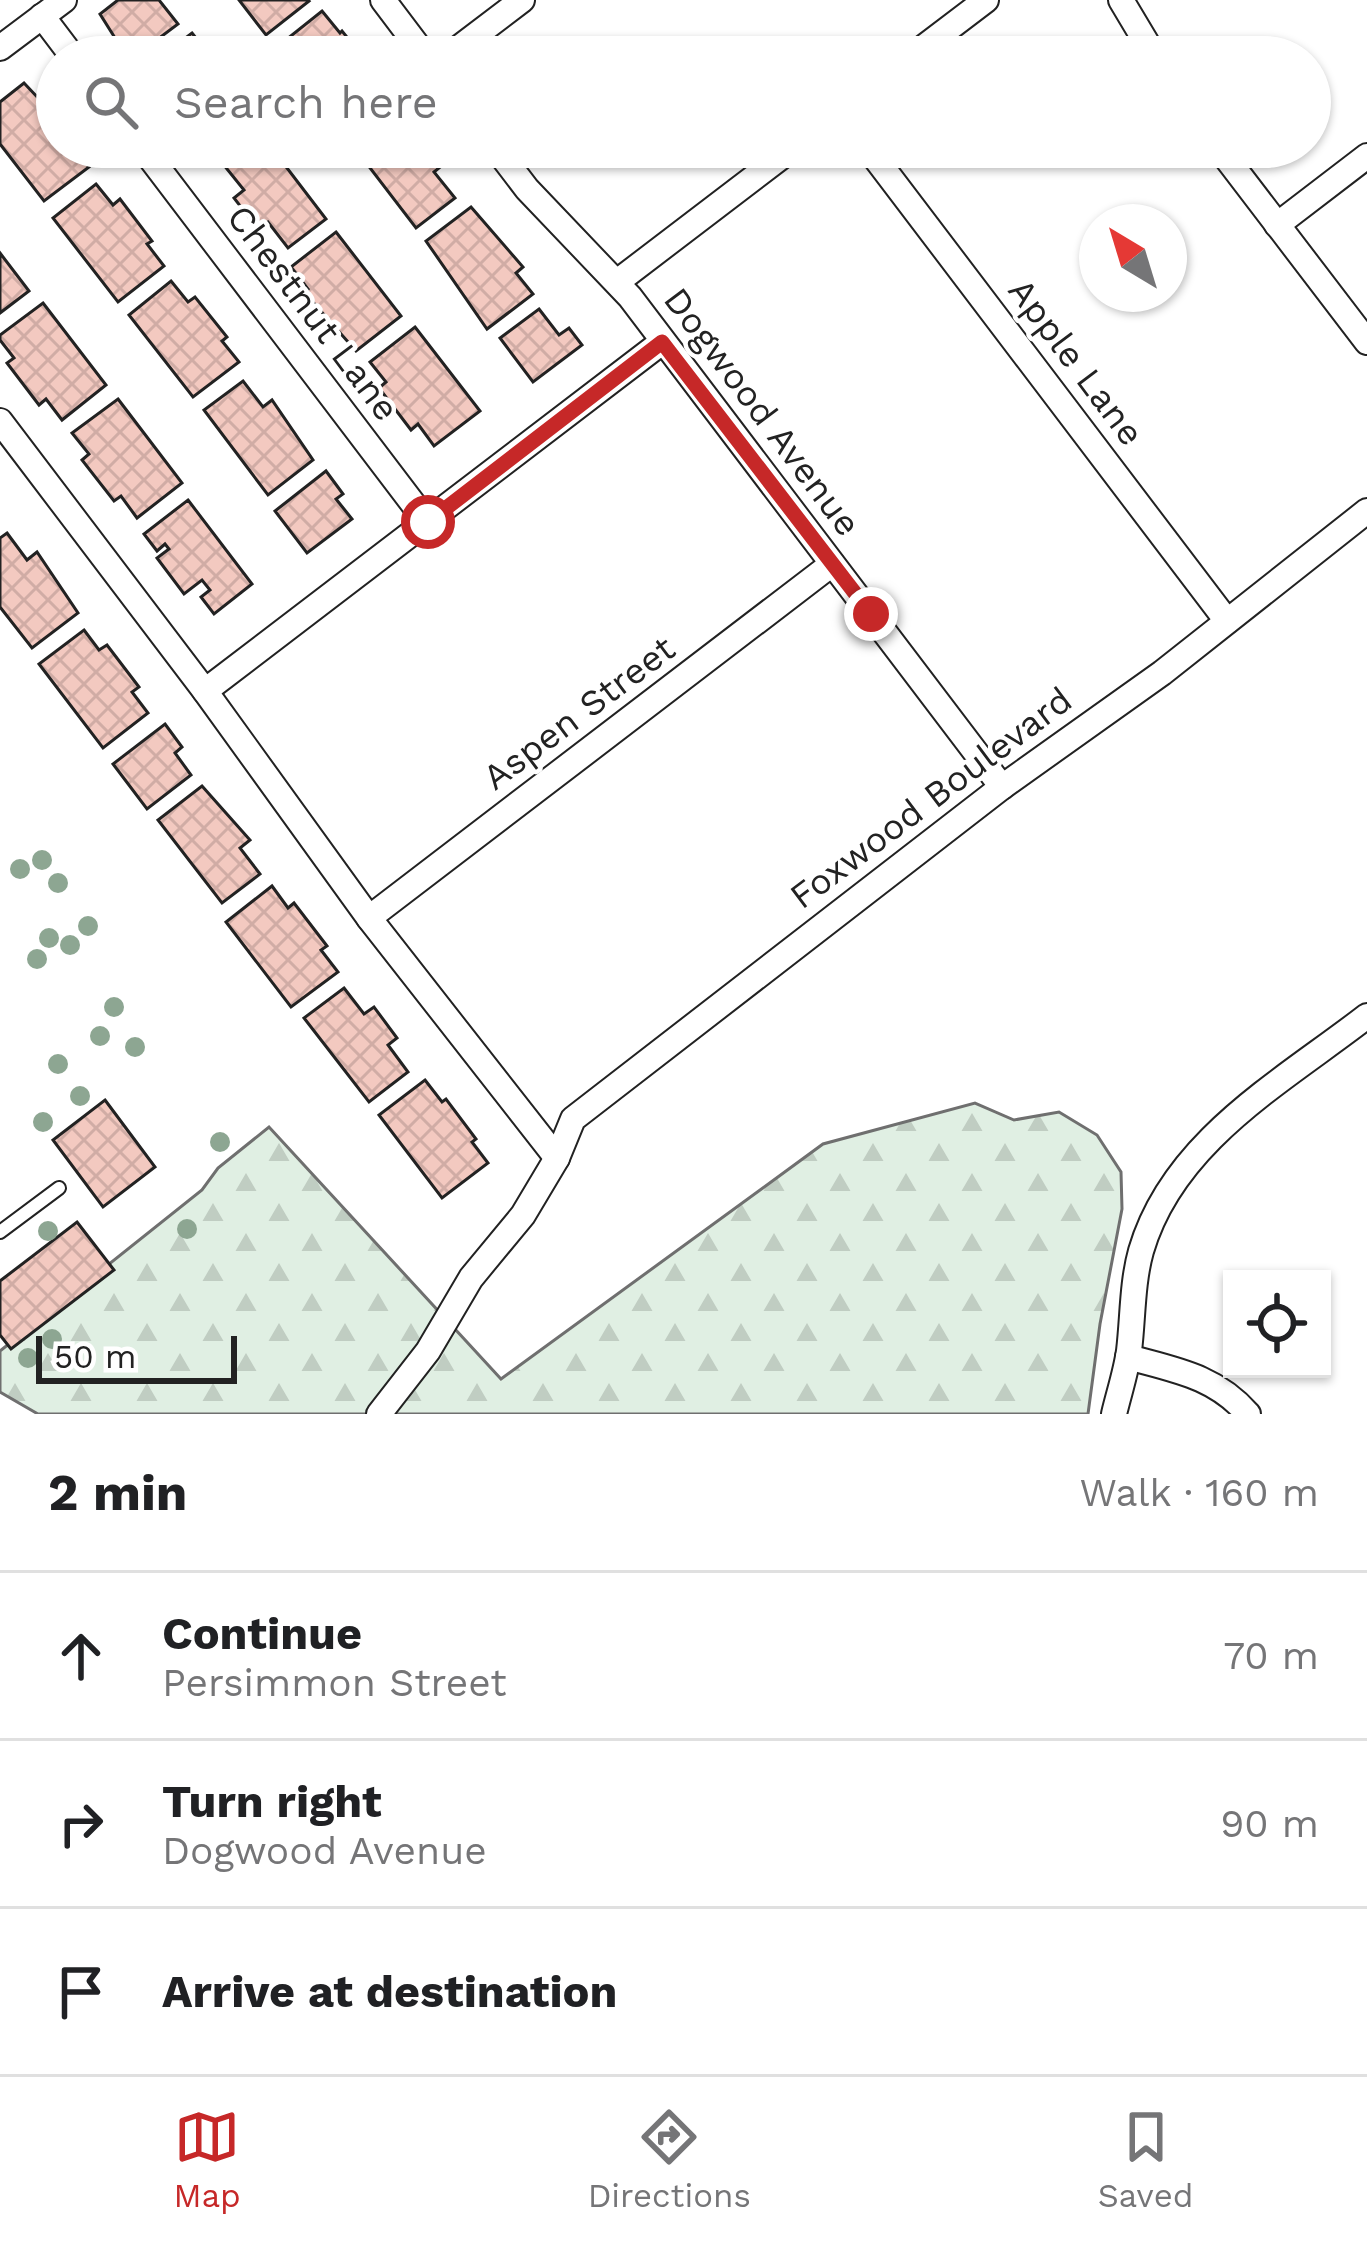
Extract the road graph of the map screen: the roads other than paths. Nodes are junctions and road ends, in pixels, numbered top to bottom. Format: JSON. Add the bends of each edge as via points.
{"nodes":[{"id":1,"x":64,"y":0,"type":"edge"},
{"id":2,"x":383,"y":0,"type":"edge"},
{"id":3,"x":522,"y":0,"type":"edge"},
{"id":4,"x":986,"y":0,"type":"edge"},
{"id":5,"x":1120,"y":0,"type":"edge"},
{"id":6,"x":42,"y":16,"type":"junction"},
{"id":7,"x":57,"y":36,"type":"edge"},
{"id":8,"x":410,"y":36,"type":"edge"},
{"id":9,"x":475,"y":36,"type":"edge"},
{"id":10,"x":939,"y":36,"type":"edge"},
{"id":11,"x":1142,"y":36,"type":"edge"},
{"id":12,"x":0,"y":49,"type":"edge"},
{"id":13,"x":1367,"y":156,"type":"edge"},
{"id":14,"x":158,"y":168,"type":"edge"},
{"id":15,"x":511,"y":168,"type":"edge"},
{"id":16,"x":766,"y":168,"type":"edge"},
{"id":17,"x":883,"y":168,"type":"edge"},
{"id":18,"x":1234,"y":168,"type":"edge"},
{"id":19,"x":1277,"y":225,"type":"junction"},
{"id":20,"x":617,"y":282,"type":"junction"},
{"id":21,"x":662,"y":342,"type":"junction"},
{"id":22,"x":1367,"y":342,"type":"edge"},
{"id":23,"x":0,"y":422,"type":"edge"},
{"id":24,"x":1367,"y":511,"type":"edge"},
{"id":25,"x":428,"y":522,"type":"junction"},
{"id":26,"x":832,"y":564,"type":"junction"},
{"id":27,"x":1227,"y":621,"type":"junction"},
{"id":28,"x":205,"y":691,"type":"junction"},
{"id":29,"x":1002,"y":787,"type":"junction"},
{"id":30,"x":369,"y":918,"type":"junction"},
{"id":31,"x":1367,"y":1016,"type":"edge"},
{"id":32,"x":557,"y":1158,"type":"junction"},
{"id":33,"x":59,"y":1188,"type":"dead end"},
{"id":34,"x":0,"y":1232,"type":"edge"},
{"id":35,"x":1128,"y":1357,"type":"junction"},
{"id":36,"x":379,"y":1414,"type":"edge"},
{"id":37,"x":1114,"y":1414,"type":"edge"},
{"id":38,"x":1248,"y":1414,"type":"edge"}],
"edges":[{"from":1,"to":6,"type":"street"},
{"from":2,"to":8,"type":"street"},
{"from":3,"to":9,"type":"street"},
{"from":4,"to":10,"type":"street"},
{"from":5,"to":11,"type":"street"},
{"from":6,"to":7,"type":"street"},
{"from":6,"to":12,"type":"street"},
{"from":13,"to":19,"type":"street"},
{"from":14,"to":25,"type":"street","name":"Chestnut Lane"},
{"from":15,"to":20,"type":"street","name":"Dogwood Avenue"},
{"from":16,"to":20,"type":"street"},
{"from":17,"to":27,"type":"street","name":"Apple Lane"},
{"from":18,"to":19,"type":"street"},
{"from":19,"to":22,"type":"street"},
{"from":20,"to":21,"type":"street","name":"Dogwood Avenue"},
{"from":21,"to":25,"type":"street"},
{"from":21,"to":26,"type":"street","name":"Dogwood Avenue"},
{"from":23,"to":28,"type":"street"},
{"from":24,"to":27,"type":"street","name":"Foxwood Boulevard"},
{"from":25,"to":28,"type":"street"},
{"from":26,"to":29,"type":"street","name":"Dogwood Avenue"},
{"from":26,"to":30,"type":"street","name":"Aspen Street"},
{"from":27,"to":29,"type":"street","name":"Foxwood Boulevard"},
{"from":28,"to":30,"type":"street"},
{"from":29,"to":32,"type":"street","name":"Foxwood Boulevard","via":[[623,1077],[573,1119]]},
{"from":30,"to":32,"type":"street"},
{"from":31,"to":35,"type":"street","via":[[1186,1163],[1142,1248]]},
{"from":32,"to":36,"type":"street","name":"Foxwood Boulevard"},
{"from":33,"to":34,"type":"lane"},
{"from":35,"to":37,"type":"street"},
{"from":35,"to":38,"type":"street","via":[[1205,1378]]}]}
